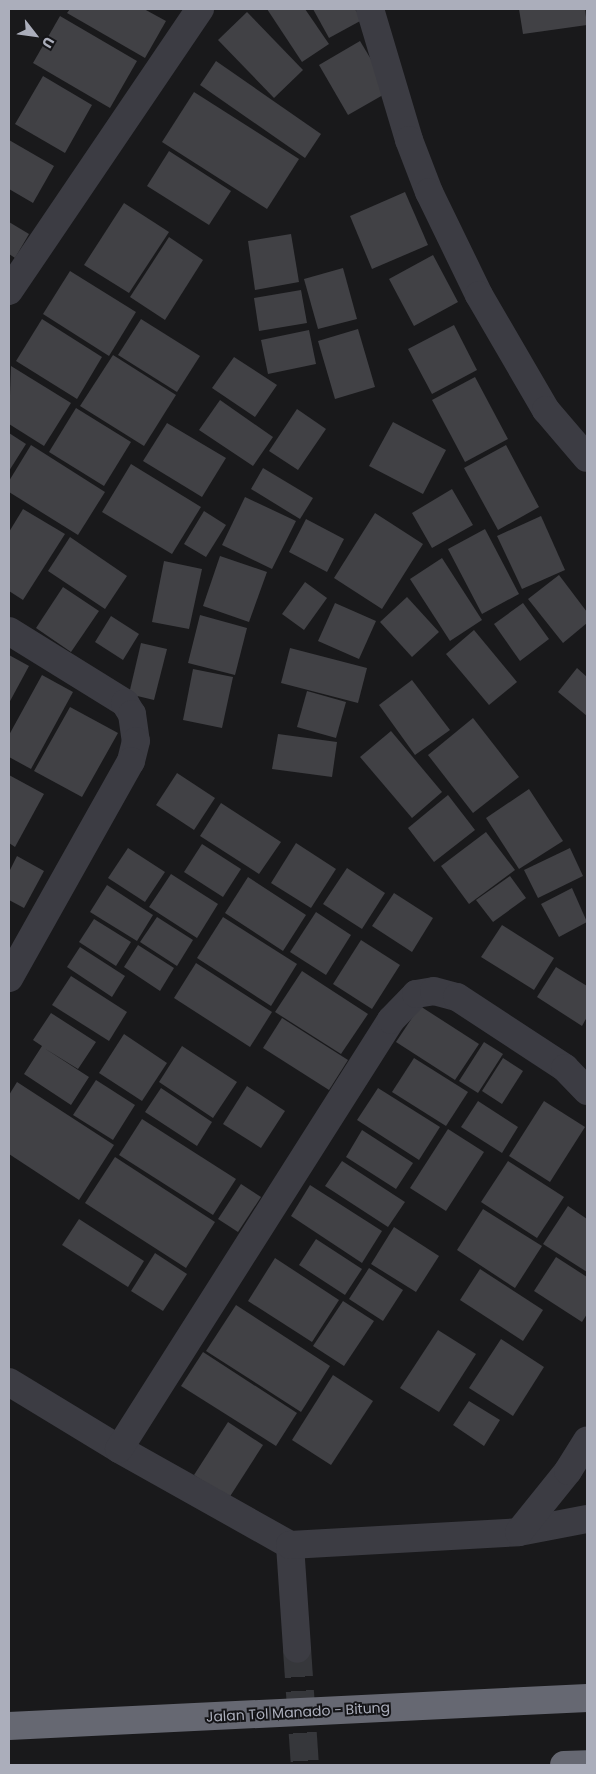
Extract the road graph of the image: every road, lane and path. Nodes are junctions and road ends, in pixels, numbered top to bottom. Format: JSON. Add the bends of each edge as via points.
{"nodes":[{"id":1,"x":200,"y":9,"type":"edge"},
{"id":2,"x":370,"y":9,"type":"edge"},
{"id":3,"x":9,"y":291,"type":"edge"},
{"id":4,"x":587,"y":458,"type":"edge"},
{"id":5,"x":9,"y":631,"type":"edge"},
{"id":6,"x":9,"y":978,"type":"edge"},
{"id":7,"x":587,"y":1091,"type":"edge"},
{"id":8,"x":9,"y":1382,"type":"edge"},
{"id":9,"x":587,"y":1440,"type":"edge"},
{"id":10,"x":119,"y":1449,"type":"junction"},
{"id":11,"x":587,"y":1519,"type":"edge"},
{"id":12,"x":518,"y":1532,"type":"junction"},
{"id":13,"x":290,"y":1545,"type":"junction"},
{"id":14,"x":297,"y":1649,"type":"tunnel mouth"},
{"id":15,"x":587,"y":1698,"type":"edge"},
{"id":16,"x":9,"y":1726,"type":"edge"},
{"id":17,"x":587,"y":1764,"type":"edge"},
{"id":18,"x":564,"y":1765,"type":"edge"}],
"edges":[{"from":1,"to":3,"type":"street"},
{"from":2,"to":4,"type":"street","via":[[409,140],[429,192],[479,296],[546,410]]},
{"from":5,"to":6,"type":"street","via":[[124,703],[132,714],[136,741],[131,761]]},
{"from":7,"to":10,"type":"street","via":[[565,1068],[457,997],[434,991],[416,994],[391,1020]]},
{"from":8,"to":10,"type":"street"},
{"from":9,"to":12,"type":"street","via":[[568,1471]]},
{"from":10,"to":13,"type":"street"},
{"from":11,"to":12,"type":"street"},
{"from":12,"to":13,"type":"street"},
{"from":13,"to":14,"type":"street"},
{"from":15,"to":16,"type":"highway","name":"Jalan Tol Manado - Bitung"},
{"from":17,"to":18,"type":"highway"}]}
